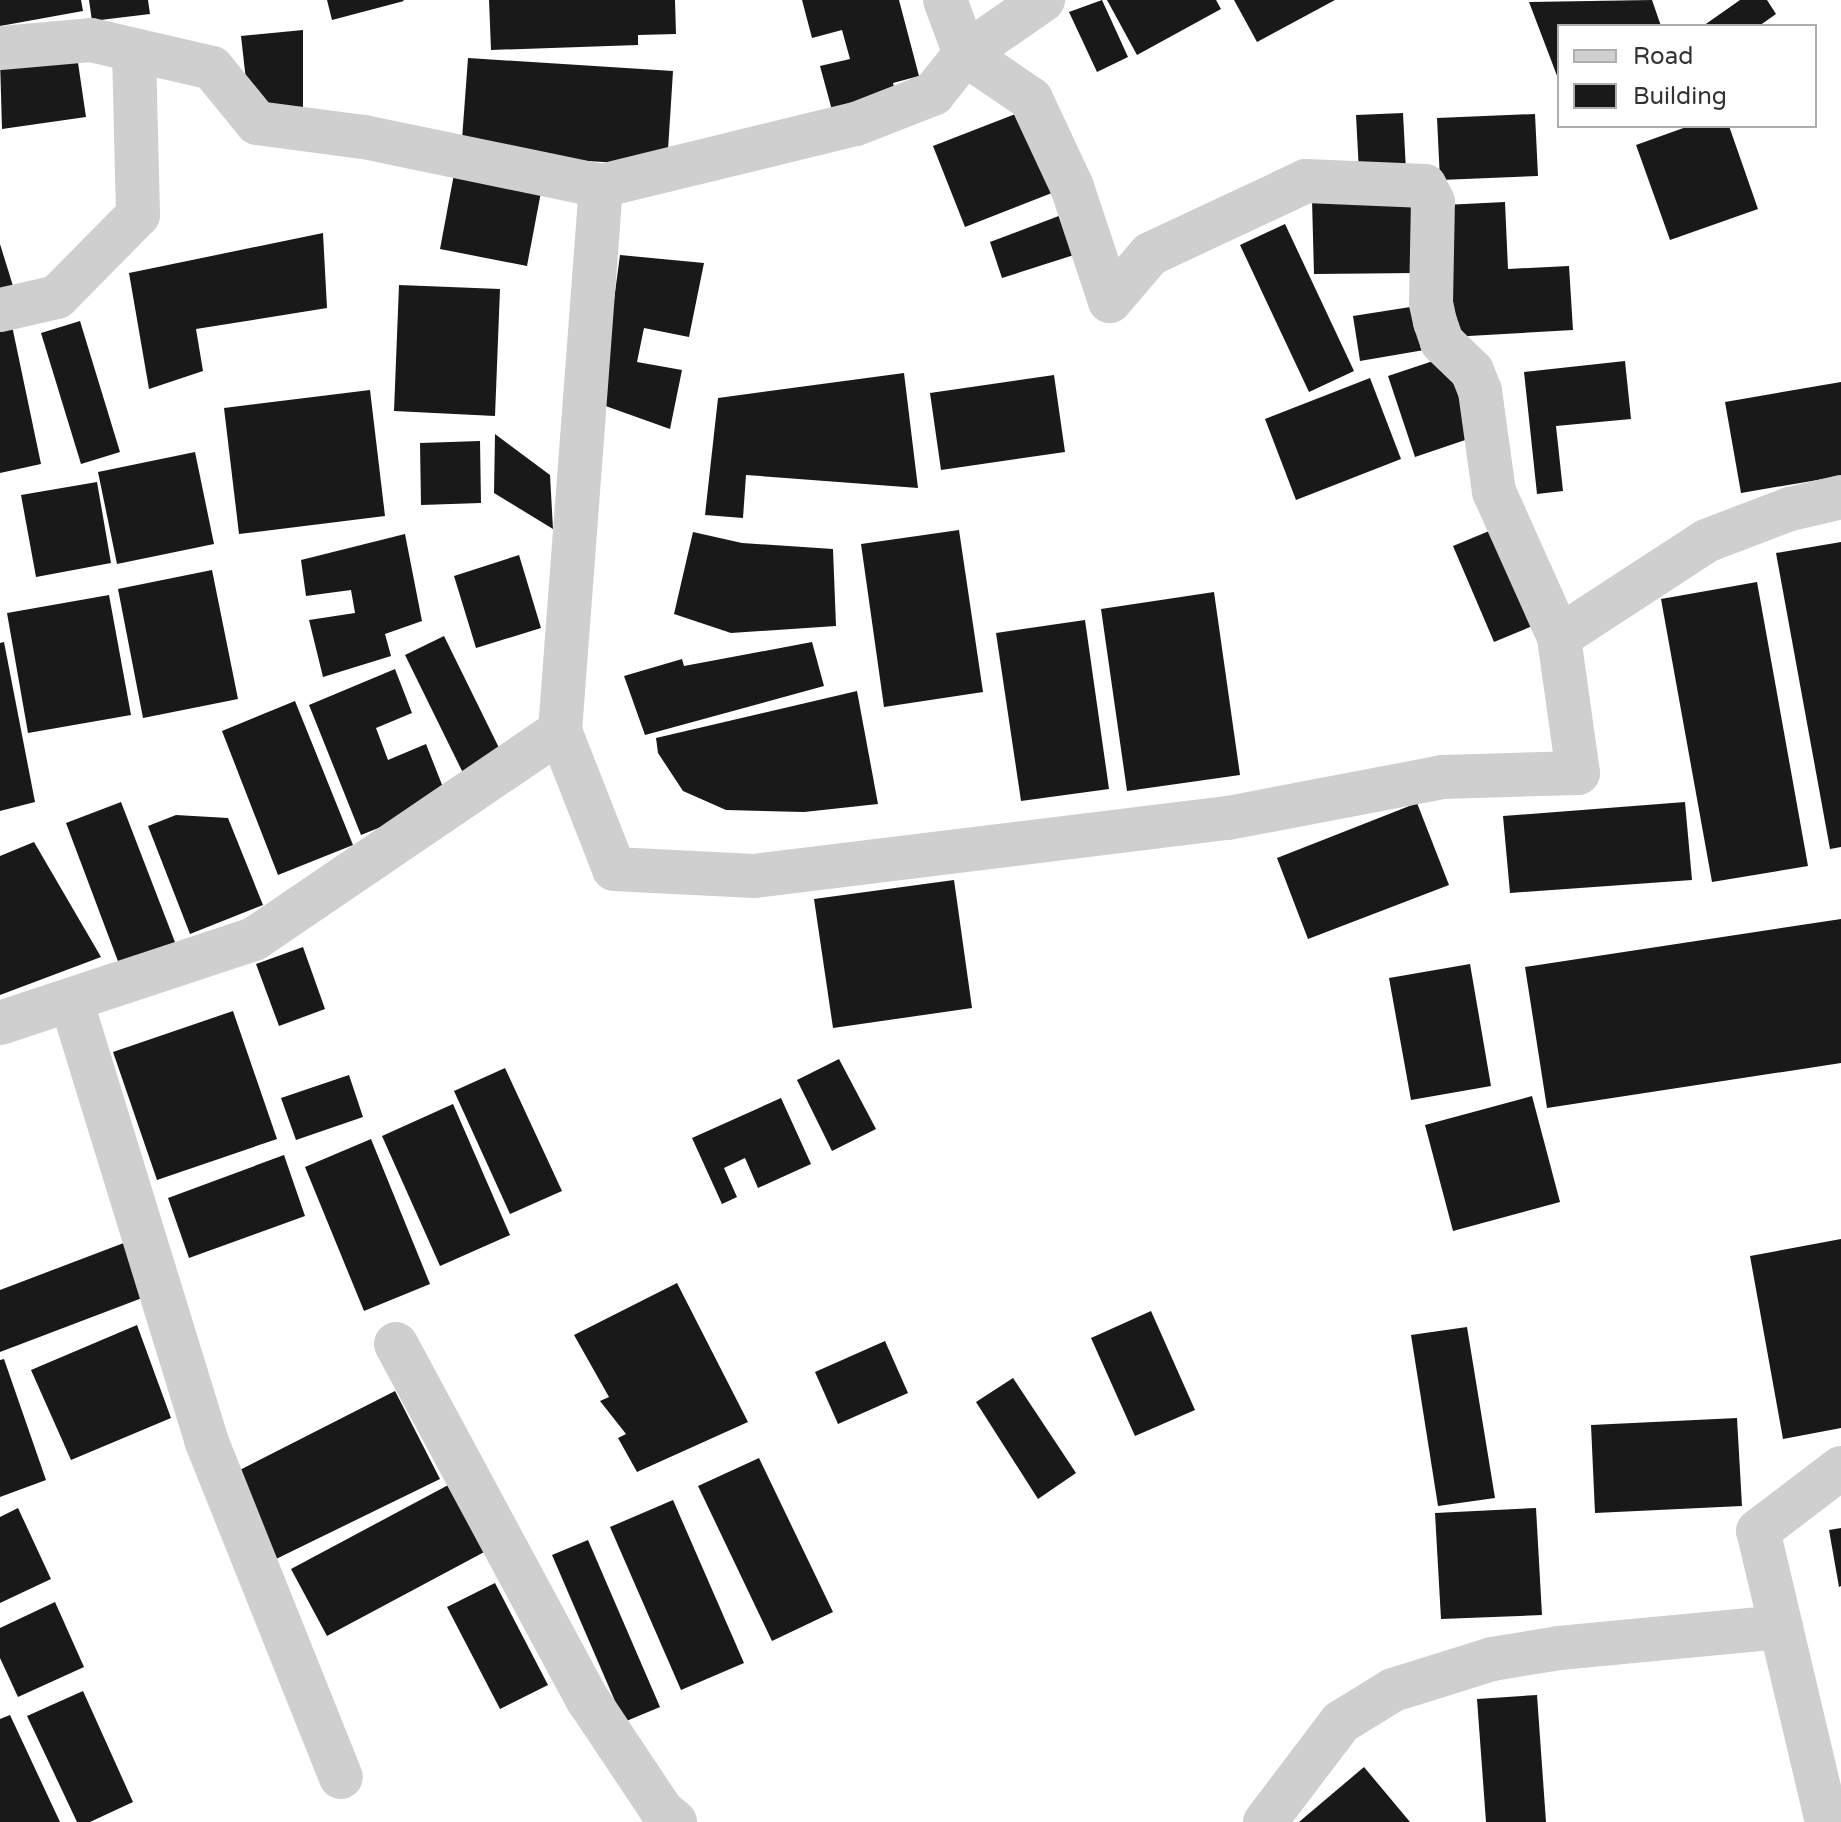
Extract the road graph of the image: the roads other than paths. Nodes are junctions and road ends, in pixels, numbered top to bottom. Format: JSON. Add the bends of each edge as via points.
{"nodes":[{"id":1,"x":945,"y":0,"type":"edge"},
{"id":2,"x":1043,"y":0,"type":"edge"},
{"id":3,"x":0,"y":48,"type":"edge"},
{"id":4,"x":134,"y":50,"type":"junction"},
{"id":5,"x":965,"y":54,"type":"junction"},
{"id":6,"x":601,"y":186,"type":"junction"},
{"id":7,"x":0,"y":310,"type":"edge"},
{"id":8,"x":1841,"y":497,"type":"edge"},
{"id":9,"x":1559,"y":637,"type":"junction"},
{"id":10,"x":560,"y":731,"type":"junction"},
{"id":11,"x":71,"y":1000,"type":"junction"},
{"id":12,"x":0,"y":1023,"type":"edge"},
{"id":13,"x":396,"y":1344,"type":"dead end"},
{"id":14,"x":1841,"y":1468,"type":"edge"},
{"id":15,"x":1781,"y":1627,"type":"junction"},
{"id":16,"x":341,"y":1777,"type":"dead end"},
{"id":17,"x":675,"y":1822,"type":"edge"},
{"id":18,"x":1265,"y":1822,"type":"edge"},
{"id":19,"x":1827,"y":1822,"type":"edge"}],
"edges":[{"from":1,"to":5,"type":"street"},
{"from":2,"to":5,"type":"street"},
{"from":3,"to":4,"type":"street","via":[[91,40]]},
{"from":4,"to":6,"type":"street","via":[[212,68],[257,123],[364,137]]},
{"from":4,"to":7,"type":"street","via":[[138,215],[57,297]]},
{"from":5,"to":6,"type":"street","via":[[933,94],[856,124]]},
{"from":5,"to":9,"type":"street","via":[[1031,99],[1072,187],[1110,301],[1150,254],[1306,181],[1425,186],[1433,202],[1435,322],[1442,342],[1466,364],[1480,391],[1494,492]]},
{"from":6,"to":10,"type":"street"},
{"from":8,"to":9,"type":"street","via":[[1790,509],[1706,541]]},
{"from":9,"to":10,"type":"street","via":[[1578,773],[1442,777],[1228,818],[754,876],[614,869]]},
{"from":10,"to":11,"type":"street","via":[[254,939]]},
{"from":11,"to":12,"type":"street"},
{"from":11,"to":16,"type":"street","via":[[206,1440]]},
{"from":13,"to":17,"type":"street","via":[[588,1700],[662,1811]]},
{"from":14,"to":15,"type":"street","via":[[1758,1531]]},
{"from":15,"to":18,"type":"street","via":[[1559,1648],[1492,1659],[1393,1690],[1341,1722]]},
{"from":15,"to":19,"type":"street"}]}
